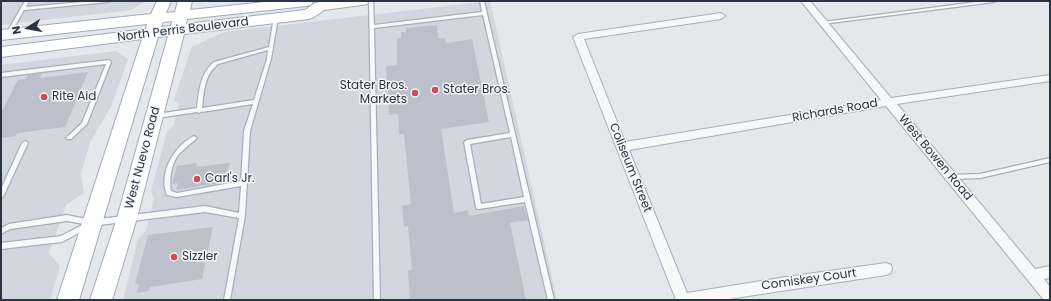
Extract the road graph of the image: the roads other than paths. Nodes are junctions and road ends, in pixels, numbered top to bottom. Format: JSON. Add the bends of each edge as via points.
{"nodes":[{"id":1,"x":27,"y":1,"type":"edge"},
{"id":2,"x":108,"y":1,"type":"edge"},
{"id":3,"x":164,"y":1,"type":"edge"},
{"id":4,"x":362,"y":1,"type":"edge"},
{"id":5,"x":371,"y":1,"type":"edge"},
{"id":6,"x":482,"y":1,"type":"edge"},
{"id":7,"x":805,"y":1,"type":"edge"},
{"id":8,"x":994,"y":1,"type":"edge"},
{"id":9,"x":320,"y":6,"type":"junction"},
{"id":10,"x":183,"y":8,"type":"edge"},
{"id":11,"x":22,"y":9,"type":"junction"},
{"id":12,"x":485,"y":13,"type":"junction"},
{"id":13,"x":721,"y":16,"type":"dead end"},
{"id":14,"x":276,"y":18,"type":"junction"},
{"id":15,"x":823,"y":23,"type":"junction"},
{"id":16,"x":155,"y":25,"type":"junction"},
{"id":17,"x":372,"y":28,"type":"junction"},
{"id":18,"x":176,"y":31,"type":"junction"},
{"id":19,"x":5,"y":34,"type":"edge"},
{"id":20,"x":271,"y":48,"type":"junction"},
{"id":21,"x":1,"y":52,"type":"edge"},
{"id":22,"x":1,"y":75,"type":"edge"},
{"id":23,"x":1050,"y":78,"type":"edge"},
{"id":24,"x":256,"y":102,"type":"junction"},
{"id":25,"x":888,"y":102,"type":"junction"},
{"id":26,"x":199,"y":111,"type":"junction"},
{"id":27,"x":154,"y":117,"type":"junction"},
{"id":28,"x":513,"y":135,"type":"junction"},
{"id":29,"x":69,"y":138,"type":"dead end"},
{"id":30,"x":194,"y":138,"type":"dead end"},
{"id":31,"x":25,"y":143,"type":"dead end"},
{"id":32,"x":621,"y":147,"type":"junction"},
{"id":33,"x":1050,"y":160,"type":"edge"},
{"id":34,"x":951,"y":178,"type":"junction"},
{"id":35,"x":244,"y":183,"type":"junction"},
{"id":36,"x":1,"y":195,"type":"edge"},
{"id":37,"x":528,"y":199,"type":"junction"},
{"id":38,"x":242,"y":216,"type":"junction"},
{"id":39,"x":126,"y":218,"type":"junction"},
{"id":40,"x":92,"y":223,"type":"junction"},
{"id":41,"x":1,"y":231,"type":"edge"},
{"id":42,"x":1,"y":246,"type":"edge"},
{"id":43,"x":886,"y":269,"type":"dead end"},
{"id":44,"x":1050,"y":272,"type":"edge"},
{"id":45,"x":1032,"y":276,"type":"junction"},
{"id":46,"x":1050,"y":297,"type":"edge"},
{"id":47,"x":68,"y":300,"type":"edge"},
{"id":48,"x":101,"y":300,"type":"edge"},
{"id":49,"x":227,"y":300,"type":"edge"},
{"id":50,"x":377,"y":300,"type":"edge"},
{"id":51,"x":551,"y":300,"type":"edge"},
{"id":52,"x":684,"y":300,"type":"edge"}],
"edges":[{"from":1,"to":11,"type":"lane"},
{"from":2,"to":11,"type":"lane"},
{"from":3,"to":16,"type":"main road"},
{"from":4,"to":9,"type":"main road","name":"North Perris Boulevard"},
{"from":5,"to":17,"type":"lane"},
{"from":6,"to":12,"type":"lane"},
{"from":7,"to":15,"type":"street","name":"West Bowen Road"},
{"from":8,"to":15,"type":"lane"},
{"from":9,"to":10,"type":"main road","name":"North Perris Boulevard","via":[[309,2],[262,7]]},
{"from":9,"to":14,"type":"main road","name":"North Perris Boulevard","via":[[309,14]]},
{"from":10,"to":16,"type":"main road","name":"North Perris Boulevard"},
{"from":10,"to":18,"type":"main road","name":"West Nuevo Road"},
{"from":11,"to":19,"type":"lane"},
{"from":12,"to":17,"type":"lane"},
{"from":12,"to":28,"type":"lane"},
{"from":13,"to":32,"type":"street","name":"Coliseum Street","via":[[578,37]]},
{"from":14,"to":18,"type":"main road","name":"North Perris Boulevard"},
{"from":14,"to":20,"type":"lane"},
{"from":15,"to":25,"type":"street","name":"West Bowen Road"},
{"from":16,"to":18,"type":"main road","name":"North Perris Boulevard"},
{"from":16,"to":19,"type":"main road","name":"North Perris Boulevard"},
{"from":16,"to":21,"type":"main road","name":"North Perris Boulevard"},
{"from":16,"to":40,"type":"main road"},
{"from":17,"to":50,"type":"lane"},
{"from":18,"to":27,"type":"main road","name":"West Nuevo Road"},
{"from":20,"to":24,"type":"lane"},
{"from":20,"to":26,"type":"lane","via":[[209,67],[205,73]]},
{"from":22,"to":29,"type":"lane","via":[[109,62],[84,124]]},
{"from":23,"to":25,"type":"street","name":"Richards Road"},
{"from":24,"to":26,"type":"lane"},
{"from":24,"to":35,"type":"lane","via":[[247,131]]},
{"from":25,"to":32,"type":"street","name":"Richards Road"},
{"from":25,"to":34,"type":"street","name":"West Bowen Road"},
{"from":26,"to":27,"type":"lane"},
{"from":27,"to":39,"type":"main road","name":"West Nuevo Road"},
{"from":28,"to":37,"type":"lane"},
{"from":28,"to":37,"type":"lane","via":[[467,142],[479,207]]},
{"from":30,"to":35,"type":"lane","via":[[177,153],[172,162],[166,186],[169,193],[177,195]]},
{"from":31,"to":36,"type":"lane"},
{"from":32,"to":52,"type":"street","name":"Coliseum Street"},
{"from":33,"to":34,"type":"lane","via":[[980,176]]},
{"from":34,"to":45,"type":"street","name":"West Bowen Road"},
{"from":35,"to":38,"type":"lane"},
{"from":37,"to":51,"type":"lane"},
{"from":38,"to":39,"type":"lane","via":[[205,209]]},
{"from":38,"to":49,"type":"lane"},
{"from":39,"to":40,"type":"lane"},
{"from":39,"to":48,"type":"main road","name":"West Nuevo Road"},
{"from":40,"to":41,"type":"lane","via":[[67,218],[9,227]]},
{"from":40,"to":42,"type":"lane","via":[[62,239]]},
{"from":40,"to":47,"type":"main road"},
{"from":43,"to":52,"type":"street","name":"Comiskey Court"},
{"from":44,"to":45,"type":"street"},
{"from":45,"to":46,"type":"street","name":"West Bowen Road"}]}
